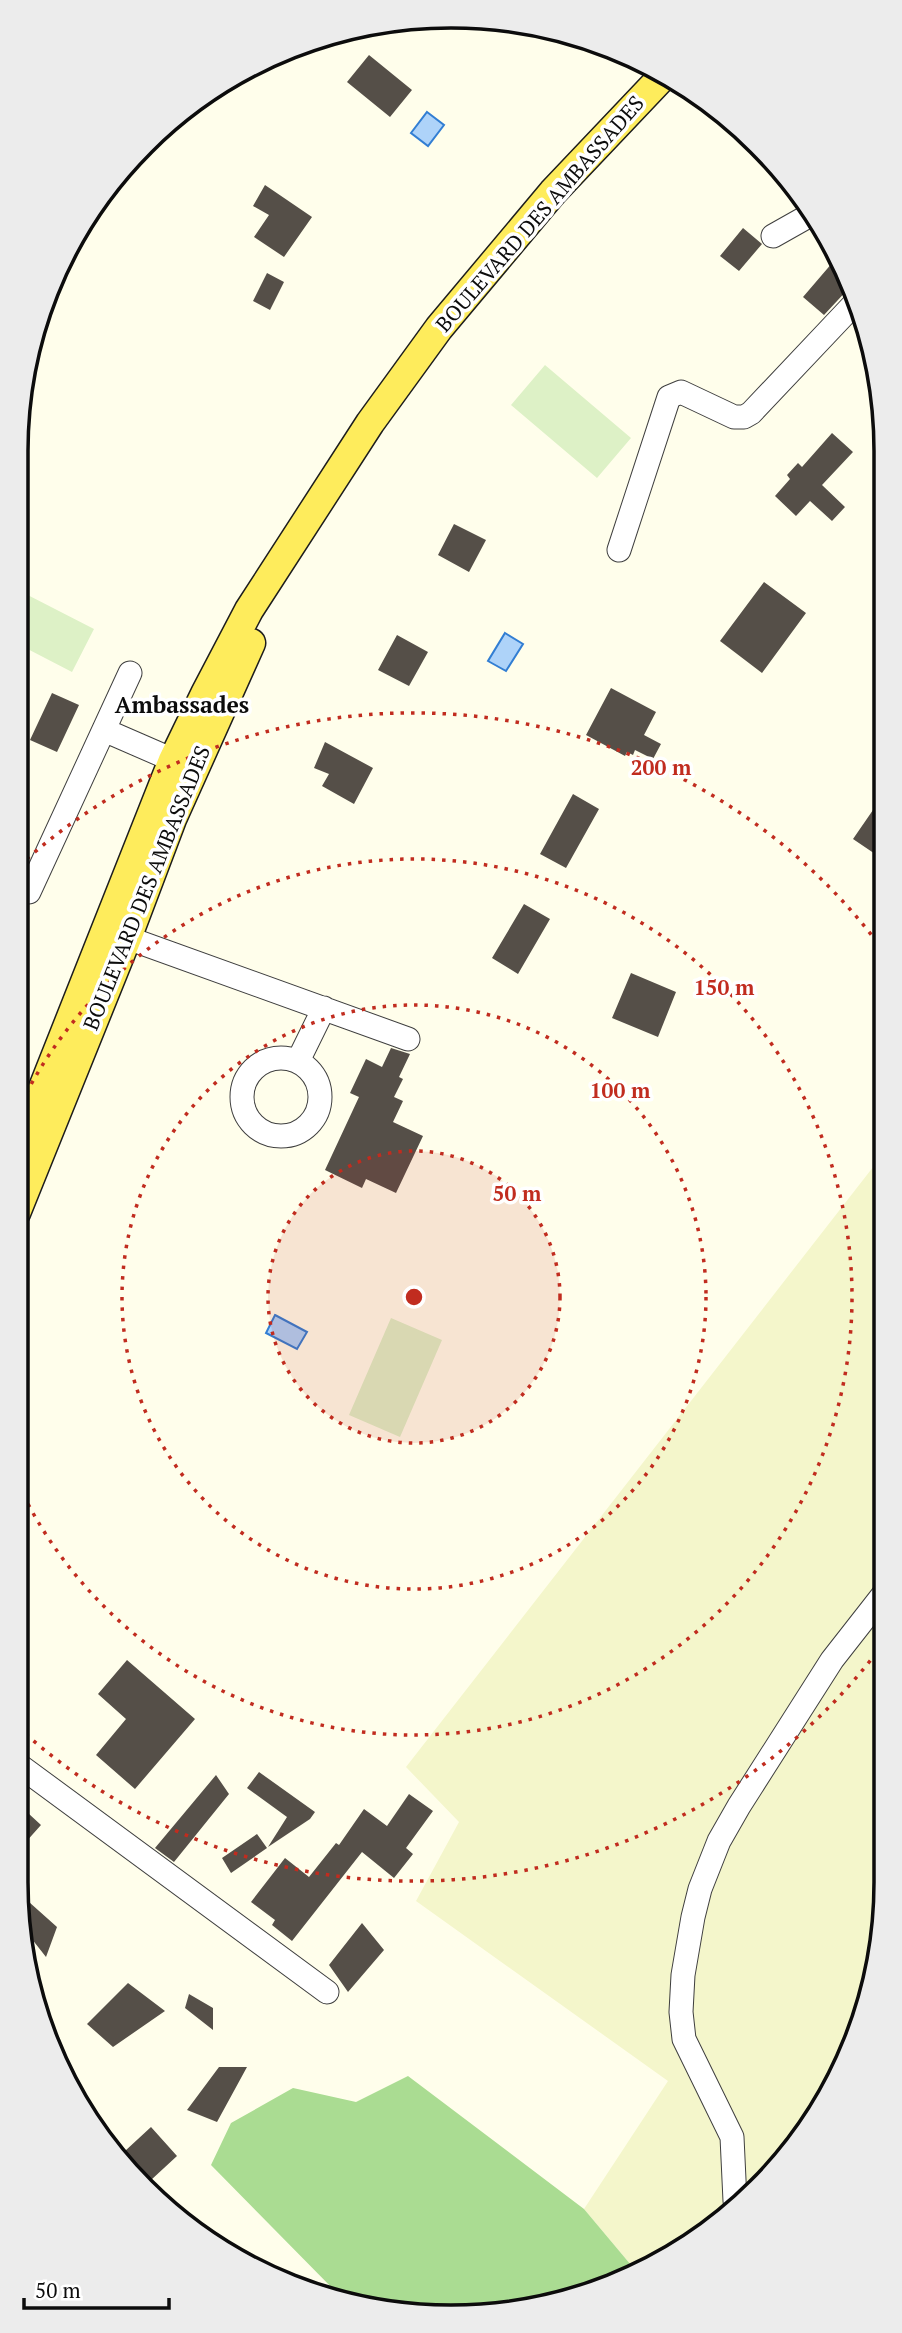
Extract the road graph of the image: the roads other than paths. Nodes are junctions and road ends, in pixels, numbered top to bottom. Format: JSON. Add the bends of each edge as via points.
{"nodes":[{"id":1,"x":657,"y":82,"type":"edge"},
{"id":2,"x":804,"y":218,"type":"edge"},
{"id":3,"x":773,"y":236,"type":"dead end"},
{"id":4,"x":850,"y":309,"type":"edge"},
{"id":5,"x":302,"y":528,"type":"junction"},
{"id":6,"x":619,"y":550,"type":"dead end"},
{"id":7,"x":130,"y":673,"type":"dead end"},
{"id":8,"x":104,"y":730,"type":"junction"},
{"id":9,"x":173,"y":760,"type":"junction"},
{"id":10,"x":29,"y":892,"type":"dead end"},
{"id":11,"x":116,"y":934,"type":"junction"},
{"id":12,"x":324,"y":1008,"type":"junction"},
{"id":13,"x":408,"y":1039,"type":"dead end"},
{"id":14,"x":298,"y":1061,"type":"dead end"},
{"id":15,"x":28,"y":1129,"type":"edge"},
{"id":16,"x":28,"y":1180,"type":"edge"},
{"id":17,"x":874,"y":1606,"type":"edge"},
{"id":18,"x":28,"y":1771,"type":"edge"},
{"id":19,"x":327,"y":1992,"type":"dead end"},
{"id":20,"x":734,"y":2196,"type":"edge"}],
"edges":[{"from":1,"to":5,"type":"main road","name":"BOULEVARD DES AMBASSADES","via":[[553,192],[439,328]]},
{"from":2,"to":3,"type":"street"},
{"from":4,"to":6,"type":"street","via":[[744,417],[681,392],[669,397]]},
{"from":5,"to":9,"type":"main road","name":"BOULEVARD DES AMBASSADES","via":[[249,610]]},
{"from":5,"to":11,"type":"main road","name":"BOULEVARD DES AMBASSADES"},
{"from":7,"to":8,"type":"street"},
{"from":8,"to":9,"type":"street"},
{"from":8,"to":10,"type":"street"},
{"from":9,"to":11,"type":"main road","name":"BOULEVARD DES AMBASSADES"},
{"from":11,"to":12,"type":"street"},
{"from":11,"to":15,"type":"main road","name":"BOULEVARD DES AMBASSADES"},
{"from":11,"to":16,"type":"main road","name":"BOULEVARD DES AMBASSADES"},
{"from":12,"to":13,"type":"street"},
{"from":12,"to":14,"type":"street"},
{"from":17,"to":20,"type":"street","via":[[832,1660],[739,1806],[719,1841],[693,1917],[683,1975],[684,2039],[732,2137]]},
{"from":18,"to":19,"type":"street"}]}
